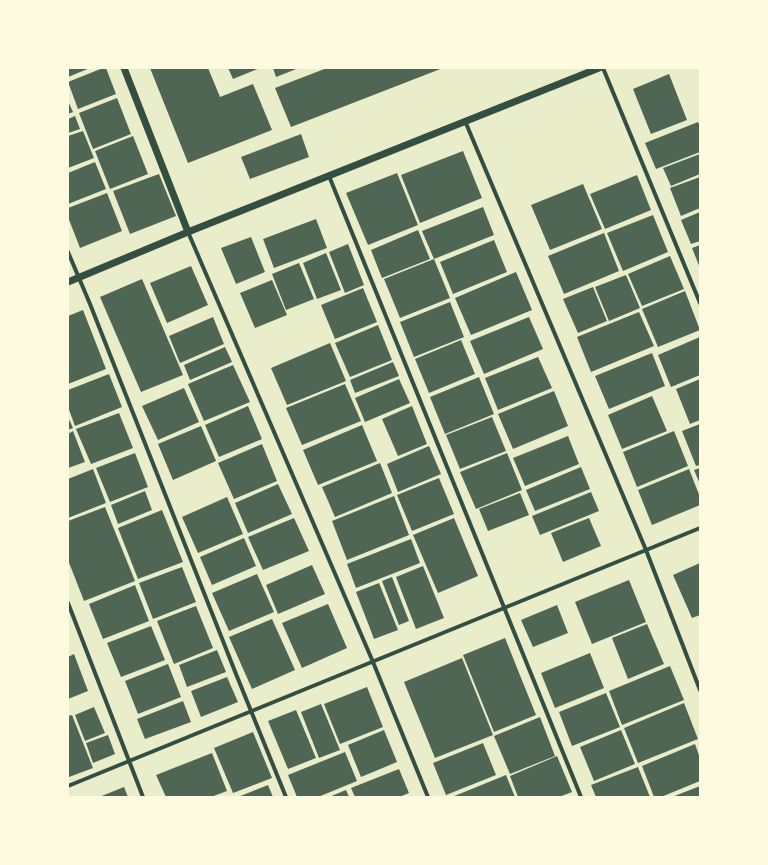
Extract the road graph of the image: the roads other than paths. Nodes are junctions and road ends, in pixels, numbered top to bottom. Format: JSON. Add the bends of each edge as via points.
{"nodes":[{"id":1,"x":124,"y":68,"type":"edge"},
{"id":2,"x":599,"y":68,"type":"edge"},
{"id":3,"x":603,"y":68,"type":"edge"},
{"id":4,"x":465,"y":121,"type":"junction"},
{"id":5,"x":329,"y":176,"type":"junction"},
{"id":6,"x":188,"y":232,"type":"junction"},
{"id":7,"x":68,"y":252,"type":"edge"},
{"id":8,"x":78,"y":278,"type":"junction"},
{"id":9,"x":68,"y":282,"type":"edge"},
{"id":10,"x":700,"y":303,"type":"edge"},
{"id":11,"x":700,"y":528,"type":"edge"},
{"id":12,"x":646,"y":550,"type":"junction"},
{"id":13,"x":68,"y":603,"type":"edge"},
{"id":14,"x":504,"y":608,"type":"junction"},
{"id":15,"x":373,"y":662,"type":"junction"},
{"id":16,"x":700,"y":690,"type":"edge"},
{"id":17,"x":251,"y":712,"type":"junction"},
{"id":18,"x":129,"y":762,"type":"junction"},
{"id":19,"x":68,"y":786,"type":"edge"},
{"id":20,"x":144,"y":797,"type":"edge"},
{"id":21,"x":286,"y":797,"type":"edge"},
{"id":22,"x":428,"y":797,"type":"edge"},
{"id":23,"x":581,"y":797,"type":"edge"}],
"edges":[{"from":1,"to":6,"type":"street"},
{"from":2,"to":4,"type":"street"},
{"from":3,"to":10,"type":"street"},
{"from":4,"to":5,"type":"street"},
{"from":4,"to":12,"type":"street"},
{"from":5,"to":6,"type":"street"},
{"from":5,"to":14,"type":"street"},
{"from":6,"to":8,"type":"street"},
{"from":6,"to":15,"type":"street"},
{"from":7,"to":8,"type":"street"},
{"from":8,"to":9,"type":"street"},
{"from":8,"to":17,"type":"street"},
{"from":11,"to":12,"type":"street"},
{"from":12,"to":14,"type":"street"},
{"from":12,"to":16,"type":"street"},
{"from":13,"to":18,"type":"street"},
{"from":14,"to":15,"type":"street"},
{"from":14,"to":23,"type":"street"},
{"from":15,"to":17,"type":"street"},
{"from":15,"to":22,"type":"street"},
{"from":17,"to":18,"type":"street"},
{"from":17,"to":21,"type":"street"},
{"from":18,"to":19,"type":"street"},
{"from":18,"to":20,"type":"street"}]}
